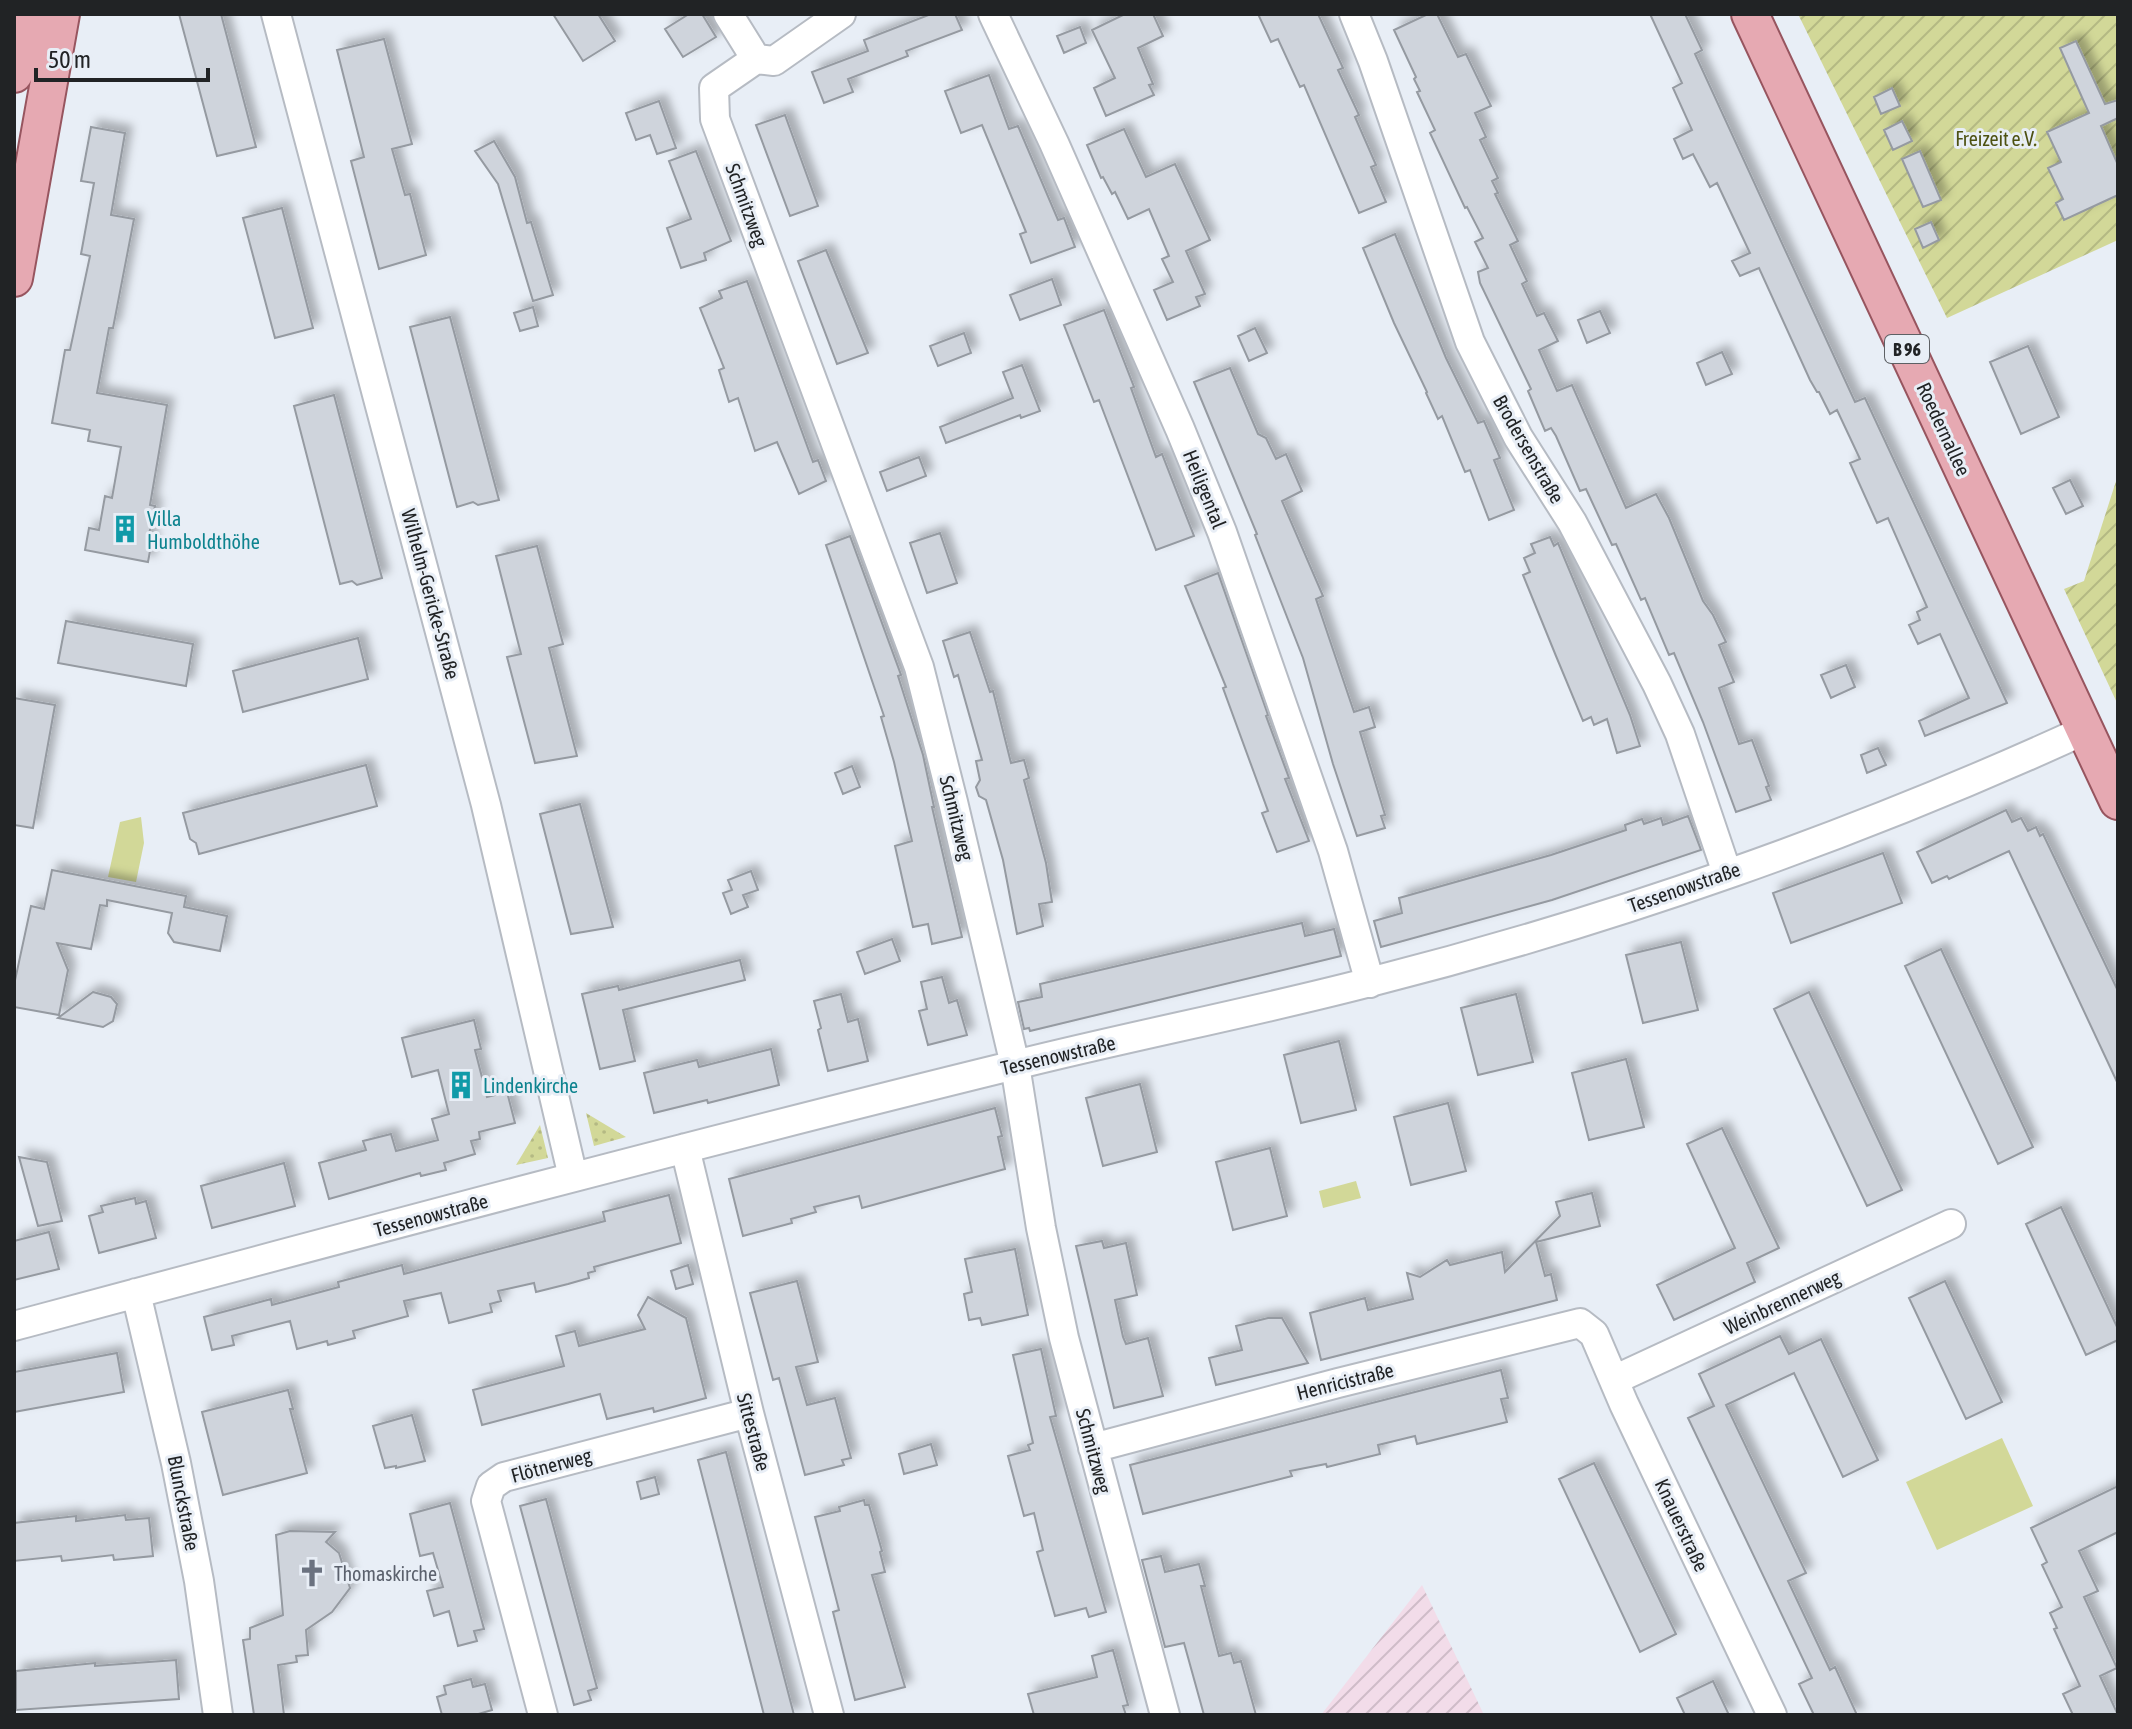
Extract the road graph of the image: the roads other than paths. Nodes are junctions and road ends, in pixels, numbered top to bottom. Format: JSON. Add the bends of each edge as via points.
{"nodes":[{"id":1,"x":25,"y":14,"type":"edge"},
{"id":2,"x":61,"y":14,"type":"edge"},
{"id":3,"x":276,"y":14,"type":"edge"},
{"id":4,"x":728,"y":14,"type":"edge"},
{"id":5,"x":841,"y":14,"type":"edge"},
{"id":6,"x":993,"y":14,"type":"edge"},
{"id":7,"x":1354,"y":14,"type":"edge"},
{"id":8,"x":1750,"y":14,"type":"edge"},
{"id":9,"x":756,"y":59,"type":"junction"},
{"id":10,"x":14,"y":74,"type":"edge"},
{"id":11,"x":26,"y":148,"type":"edge"},
{"id":12,"x":14,"y":278,"type":"edge"},
{"id":13,"x":2085,"y":730,"type":"junction"},
{"id":14,"x":2118,"y":801,"type":"edge"},
{"id":15,"x":1727,"y":873,"type":"junction"},
{"id":16,"x":1370,"y":983,"type":"junction"},
{"id":17,"x":1015,"y":1065,"type":"junction"},
{"id":18,"x":685,"y":1148,"type":"junction"},
{"id":19,"x":573,"y":1177,"type":"junction"},
{"id":20,"x":1951,"y":1224,"type":"dead end"},
{"id":21,"x":136,"y":1293,"type":"junction"},
{"id":22,"x":14,"y":1326,"type":"edge"},
{"id":23,"x":1587,"y":1328,"type":"joint"},
{"id":24,"x":1614,"y":1380,"type":"junction"},
{"id":25,"x":749,"y":1413,"type":"junction"},
{"id":26,"x":1093,"y":1448,"type":"junction"},
{"id":27,"x":218,"y":1715,"type":"edge"},
{"id":28,"x":543,"y":1715,"type":"edge"},
{"id":29,"x":829,"y":1715,"type":"edge"},
{"id":30,"x":1165,"y":1715,"type":"edge"},
{"id":31,"x":1772,"y":1715,"type":"edge"}],
"edges":[{"from":1,"to":10,"type":"main road"},
{"from":2,"to":11,"type":"main road"},
{"from":3,"to":19,"type":"street","name":"Wilhelm-Gericke-Straße","via":[[468,735]]},
{"from":4,"to":9,"type":"street"},
{"from":5,"to":9,"type":"street","name":"Schmitzweg","via":[[774,61]]},
{"from":6,"to":16,"type":"street","name":"Heiligental","via":[[1222,532],[1333,851]]},
{"from":7,"to":15,"type":"street","name":"Brodersenstraße","via":[[1470,342],[1657,684],[1680,734]]},
{"from":8,"to":13,"type":"main road","name":"Roedernallee","number":"B 96"},
{"from":9,"to":17,"type":"street","name":"Schmitzweg","via":[[714,88],[715,119],[919,667]]},
{"from":11,"to":12,"type":"main road"},
{"from":13,"to":14,"type":"main road","name":"Roedernallee","number":"B 96"},
{"from":13,"to":15,"type":"street","name":"Tessenowstraße"},
{"from":15,"to":16,"type":"street","name":"Tessenowstraße","via":[[1553,932]]},
{"from":16,"to":17,"type":"street","name":"Tessenowstraße"},
{"from":17,"to":18,"type":"street","name":"Tessenowstraße"},
{"from":17,"to":26,"type":"street","name":"Schmitzweg","via":[[1041,1228]]},
{"from":18,"to":19,"type":"street","name":"Tessenowstraße"},
{"from":18,"to":25,"type":"street","name":"Sittestraße"},
{"from":19,"to":21,"type":"street","name":"Tessenowstraße"},
{"from":20,"to":24,"type":"street","name":"Weinbrennerweg"},
{"from":21,"to":22,"type":"street","name":"Tessenowstraße"},
{"from":21,"to":27,"type":"street","name":"Blunckstraße","via":[[176,1463]]},
{"from":23,"to":24,"type":"street","name":"Knauerstraße"},
{"from":23,"to":26,"type":"street","name":"Henricistraße","via":[[1338,1383]]},
{"from":24,"to":31,"type":"street","name":"Knauerstraße"},
{"from":25,"to":28,"type":"street","name":"Flötnerweg","via":[[504,1477],[491,1486],[486,1501]]},
{"from":25,"to":29,"type":"street","name":"Sittestraße"},
{"from":26,"to":30,"type":"street","name":"Schmitzweg"}]}
